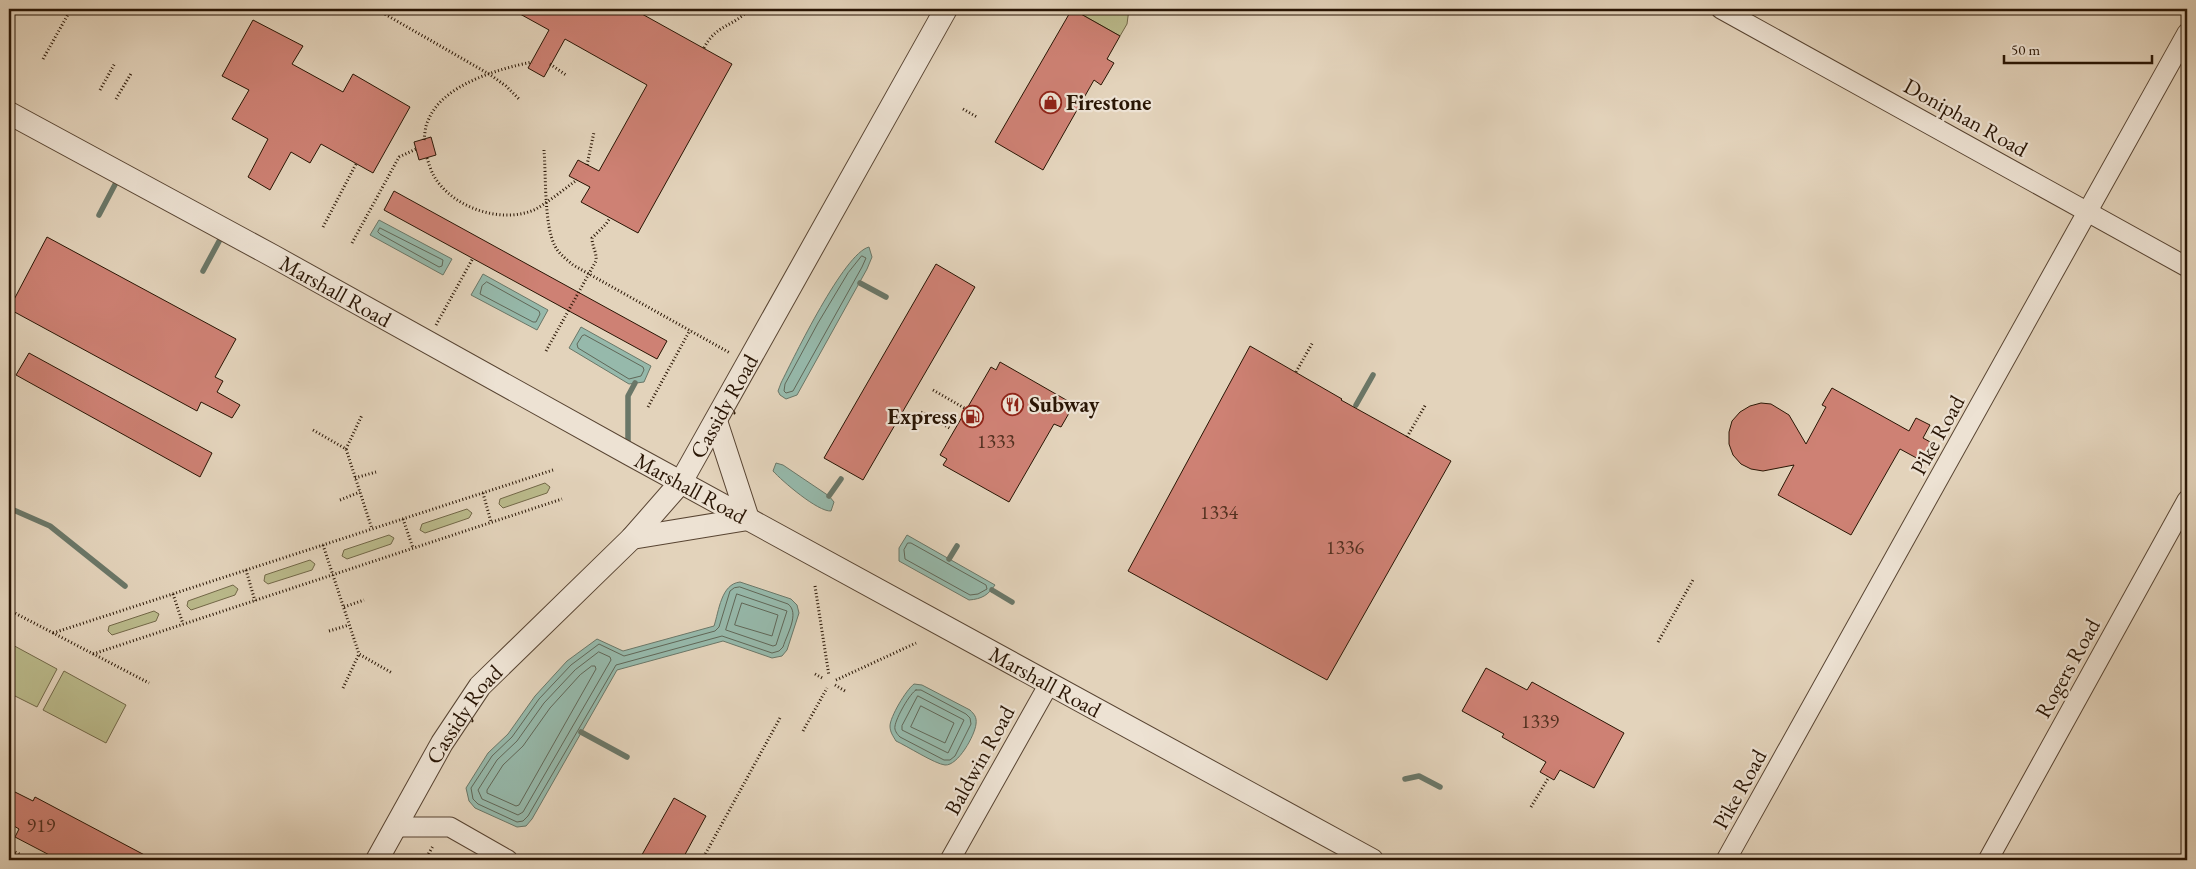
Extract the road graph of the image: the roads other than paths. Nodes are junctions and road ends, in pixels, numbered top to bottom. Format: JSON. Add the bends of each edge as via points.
{"nodes":[{"id":1,"x":946,"y":9,"type":"edge"},
{"id":2,"x":1721,"y":9,"type":"edge"},
{"id":3,"x":2187,"y":33,"type":"edge"},
{"id":4,"x":9,"y":113,"type":"edge"},
{"id":5,"x":2089,"y":212,"type":"junction"},
{"id":6,"x":2187,"y":267,"type":"edge"},
{"id":7,"x":716,"y":420,"type":"junction"},
{"id":8,"x":681,"y":482,"type":"junction"},
{"id":9,"x":2187,"y":500,"type":"edge"},
{"id":10,"x":748,"y":519,"type":"junction"},
{"id":11,"x":632,"y":538,"type":"junction"},
{"id":12,"x":1049,"y":684,"type":"junction"},
{"id":13,"x":396,"y":827,"type":"junction"},
{"id":14,"x":377,"y":860,"type":"edge"},
{"id":15,"x":508,"y":860,"type":"edge"},
{"id":16,"x":950,"y":860,"type":"edge"},
{"id":17,"x":1372,"y":860,"type":"edge"},
{"id":18,"x":1726,"y":860,"type":"edge"},
{"id":19,"x":1988,"y":860,"type":"edge"}],
"edges":[{"from":1,"to":7,"type":"street","name":"Cassidy Road"},
{"from":2,"to":5,"type":"street","name":"Doniphan Road"},
{"from":3,"to":5,"type":"street","name":"Pike Road"},
{"from":4,"to":8,"type":"street","name":"Marshall Road"},
{"from":5,"to":6,"type":"street","name":"Doniphan Road"},
{"from":5,"to":18,"type":"street","name":"Pike Road"},
{"from":7,"to":8,"type":"street","name":"Cassidy Road"},
{"from":7,"to":10,"type":"street"},
{"from":8,"to":10,"type":"street","name":"Marshall Road"},
{"from":8,"to":11,"type":"street","name":"Cassidy Road"},
{"from":9,"to":19,"type":"street","name":"Rogers Road"},
{"from":10,"to":11,"type":"street"},
{"from":10,"to":12,"type":"street","name":"Marshall Road"},
{"from":11,"to":13,"type":"street","name":"Cassidy Road","via":[[480,686],[442,743]]},
{"from":12,"to":16,"type":"street","name":"Baldwin Road"},
{"from":12,"to":17,"type":"street","name":"Marshall Road"},
{"from":13,"to":14,"type":"street","name":"Cassidy Road"},
{"from":13,"to":15,"type":"street","via":[[450,828]]}]}
